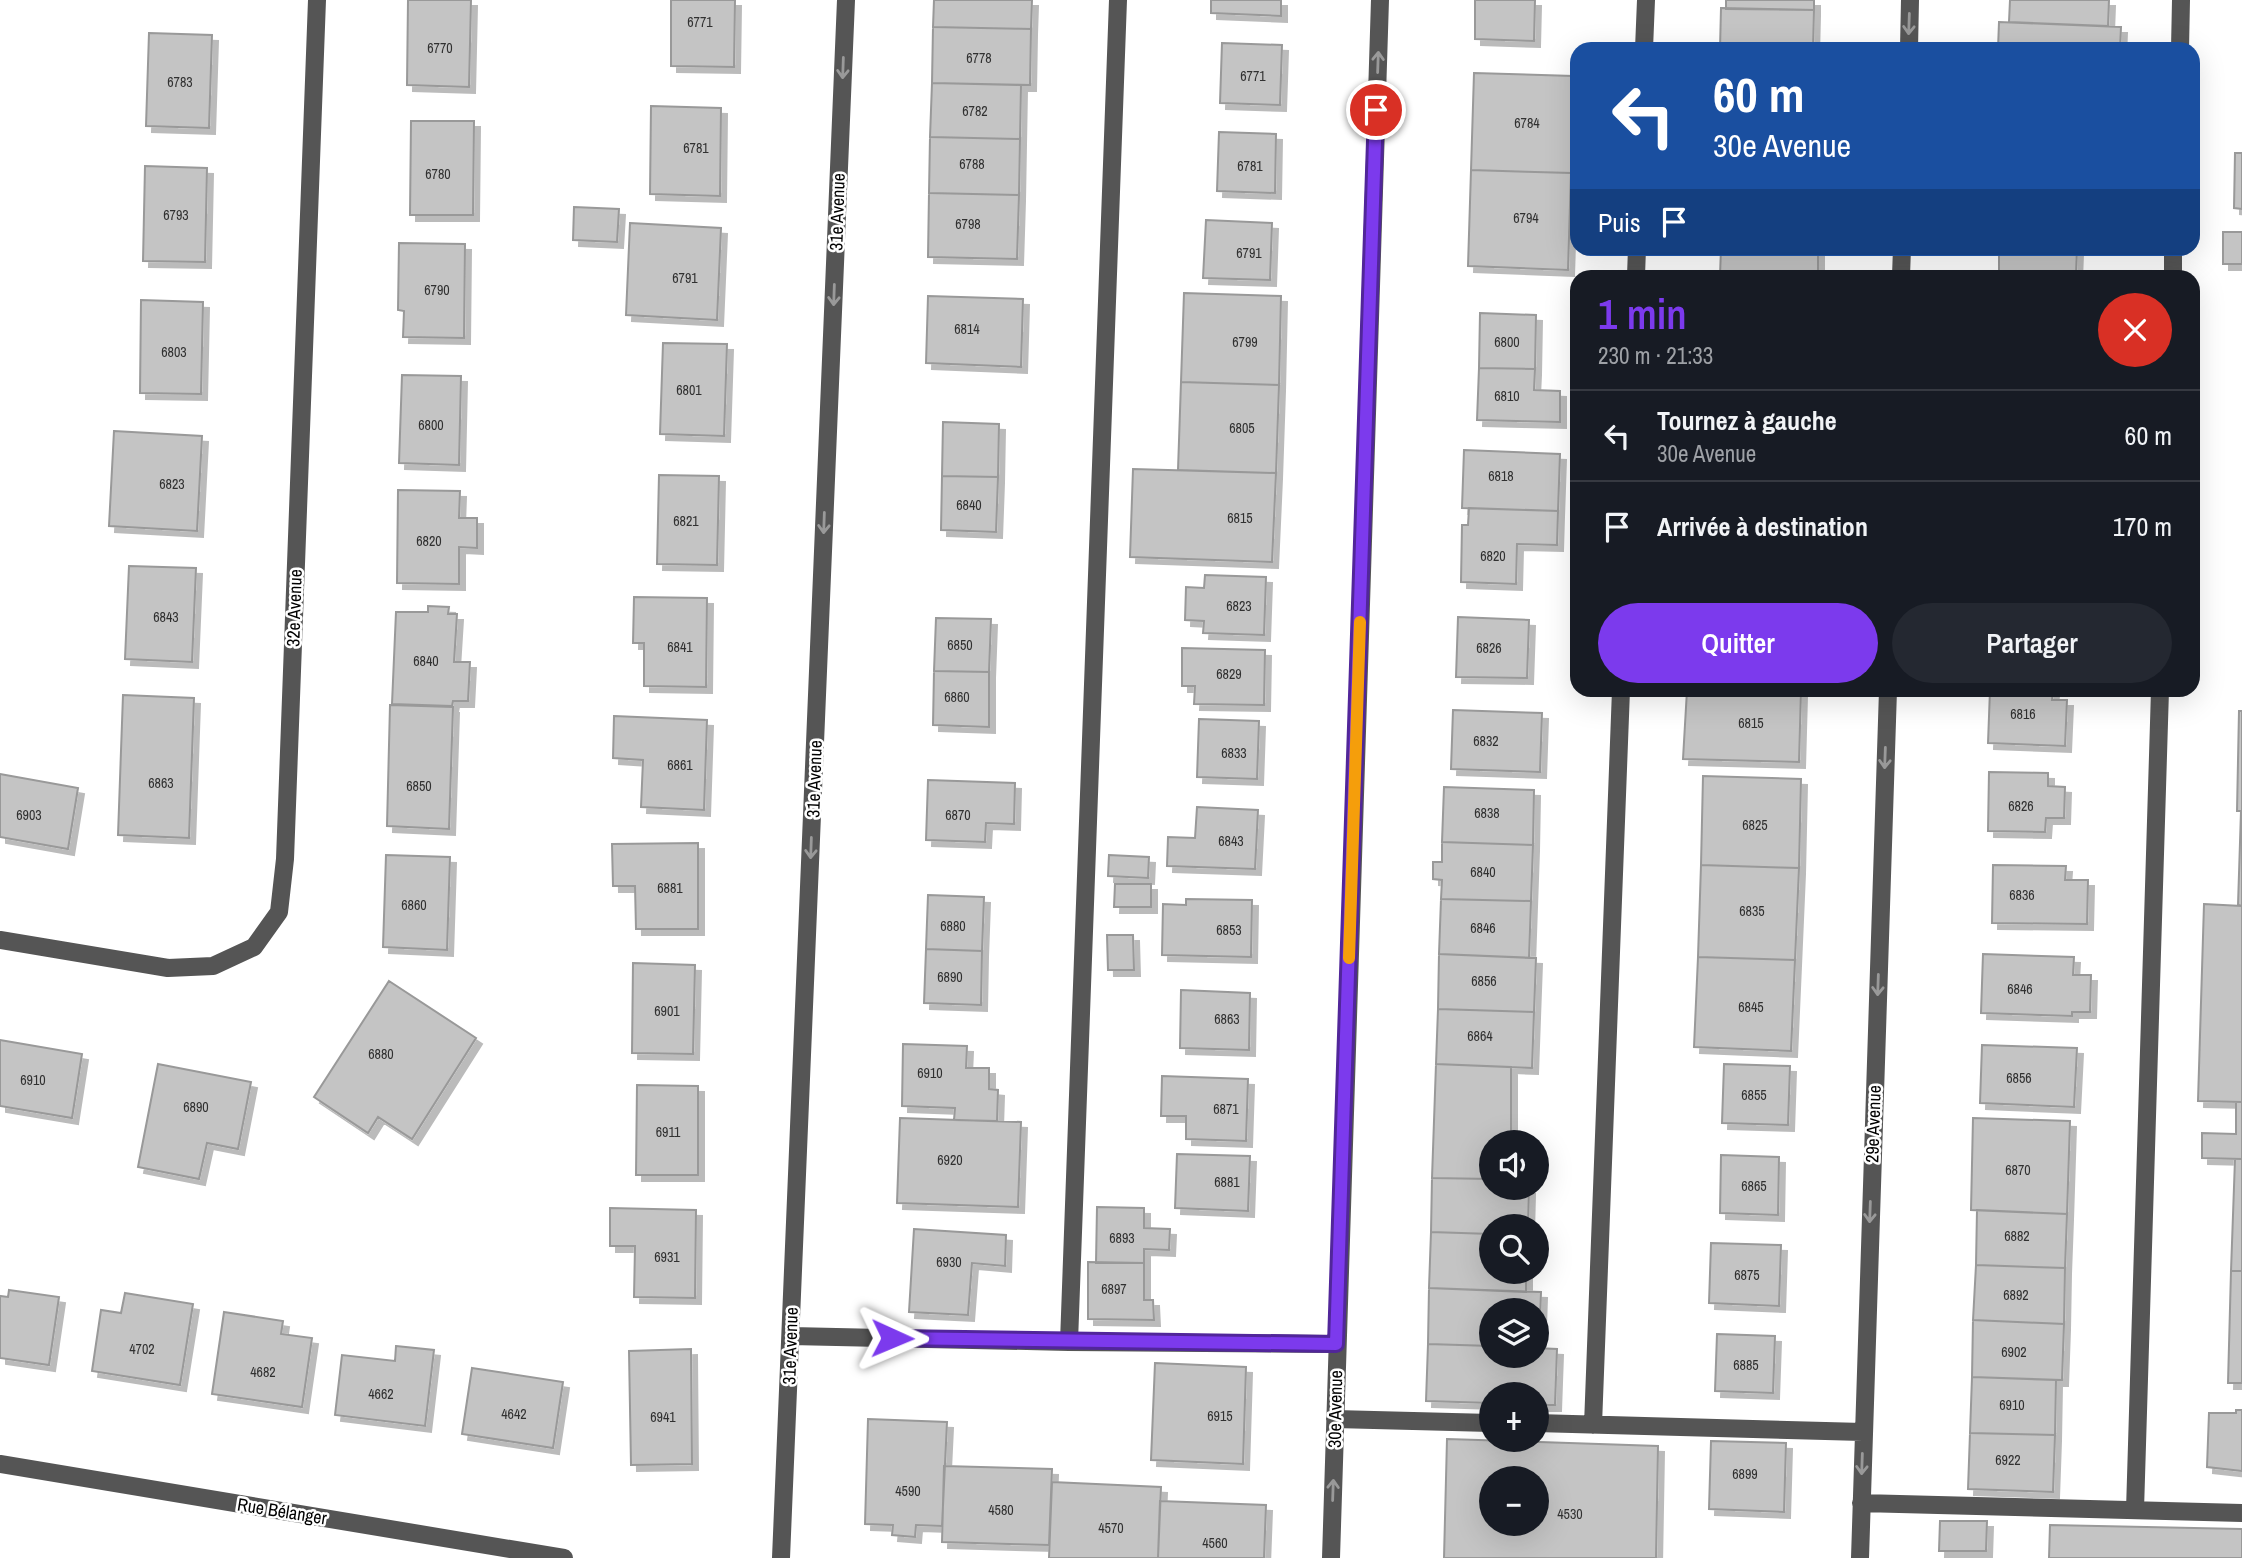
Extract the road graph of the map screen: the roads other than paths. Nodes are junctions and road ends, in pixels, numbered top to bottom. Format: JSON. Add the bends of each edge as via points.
{"nodes":[{"id":1,"x":317,"y":0,"type":"edge"},
{"id":2,"x":846,"y":0,"type":"edge"},
{"id":3,"x":1118,"y":0,"type":"edge"},
{"id":4,"x":1380,"y":0,"type":"edge"},
{"id":5,"x":1646,"y":0,"type":"edge"},
{"id":6,"x":1910,"y":0,"type":"edge"},
{"id":7,"x":2181,"y":0,"type":"edge"},
{"id":8,"x":1644,"y":42,"type":"edge"},
{"id":9,"x":1909,"y":42,"type":"edge"},
{"id":10,"x":2179,"y":42,"type":"edge"},
{"id":11,"x":1620,"y":697,"type":"edge"},
{"id":12,"x":1888,"y":697,"type":"edge"},
{"id":13,"x":2160,"y":697,"type":"edge"},
{"id":14,"x":0,"y":940,"type":"edge"},
{"id":15,"x":791,"y":1335,"type":"junction"},
{"id":16,"x":1069,"y":1342,"type":"junction"},
{"id":17,"x":1336,"y":1344,"type":"junction"},
{"id":18,"x":1335,"y":1419,"type":"junction"},
{"id":19,"x":1479,"y":1423,"type":"edge"},
{"id":20,"x":1549,"y":1423,"type":"edge"},
{"id":21,"x":1593,"y":1425,"type":"junction"},
{"id":22,"x":1863,"y":1432,"type":"junction"},
{"id":23,"x":0,"y":1464,"type":"edge"},
{"id":24,"x":1861,"y":1503,"type":"junction"},
{"id":25,"x":2135,"y":1510,"type":"junction"},
{"id":26,"x":2242,"y":1513,"type":"edge"},
{"id":27,"x":564,"y":1558,"type":"edge"},
{"id":28,"x":781,"y":1558,"type":"edge"},
{"id":29,"x":1331,"y":1558,"type":"edge"},
{"id":30,"x":1860,"y":1558,"type":"edge"}],
"edges":[{"from":1,"to":14,"type":"street","name":"32e Avenue","via":[[285,859],[279,912],[254,947],[213,966],[168,968]]},
{"from":2,"to":15,"type":"street","name":"31e Avenue","one_way":true},
{"from":3,"to":16,"type":"street"},
{"from":17,"to":4,"type":"street","name":"30e Avenue","one_way":true},
{"from":5,"to":8,"type":"street"},
{"from":6,"to":9,"type":"street","one_way":true},
{"from":7,"to":10,"type":"street"},
{"from":11,"to":21,"type":"street"},
{"from":12,"to":22,"type":"street","name":"29e Avenue","one_way":true},
{"from":13,"to":25,"type":"street"},
{"from":15,"to":16,"type":"street"},
{"from":15,"to":28,"type":"street","name":"31e Avenue"},
{"from":16,"to":17,"type":"street"},
{"from":17,"to":18,"type":"street","name":"30e Avenue"},
{"from":18,"to":19,"type":"street"},
{"from":29,"to":18,"type":"street","name":"30e Avenue","one_way":true},
{"from":20,"to":21,"type":"street"},
{"from":21,"to":22,"type":"street"},
{"from":22,"to":24,"type":"street","name":"29e Avenue","one_way":true},
{"from":23,"to":27,"type":"street","name":"Rue Bélanger"},
{"from":24,"to":25,"type":"street"},
{"from":24,"to":30,"type":"street","name":"29e Avenue"},
{"from":25,"to":26,"type":"street"}]}
